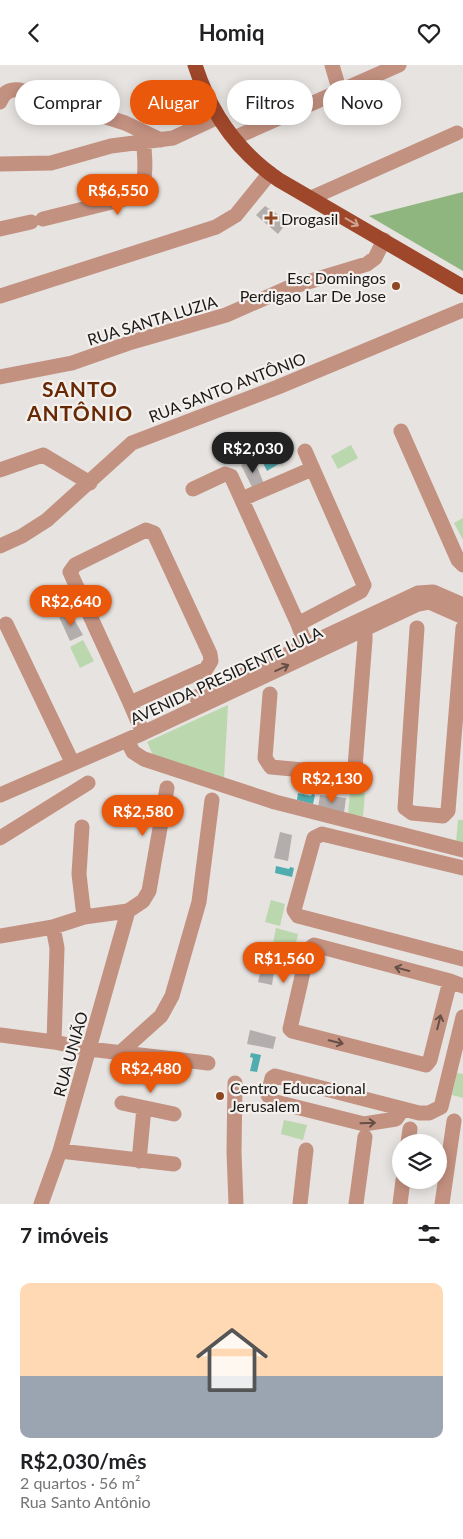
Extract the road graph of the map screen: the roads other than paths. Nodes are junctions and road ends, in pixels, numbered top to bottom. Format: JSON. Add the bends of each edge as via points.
{"nodes":[{"id":1,"x":195,"y":65,"type":"edge"},
{"id":2,"x":332,"y":65,"type":"edge"},
{"id":3,"x":399,"y":65,"type":"edge"},
{"id":4,"x":337,"y":80,"type":"edge"},
{"id":5,"x":365,"y":80,"type":"edge"},
{"id":6,"x":15,"y":90,"type":"edge"},
{"id":7,"x":323,"y":99,"type":"edge"},
{"id":8,"x":0,"y":102,"type":"edge"},
{"id":9,"x":218,"y":117,"type":"junction"},
{"id":10,"x":120,"y":121,"type":"edge"},
{"id":11,"x":457,"y":133,"type":"dead end"},
{"id":12,"x":234,"y":138,"type":"junction"},
{"id":13,"x":161,"y":140,"type":"junction"},
{"id":14,"x":144,"y":142,"type":"junction"},
{"id":15,"x":0,"y":164,"type":"edge"},
{"id":16,"x":270,"y":173,"type":"junction"},
{"id":17,"x":311,"y":198,"type":"junction"},
{"id":18,"x":0,"y":229,"type":"edge"},
{"id":19,"x":384,"y":241,"type":"junction"},
{"id":20,"x":463,"y":287,"type":"edge"},
{"id":21,"x":0,"y":296,"type":"edge"},
{"id":22,"x":463,"y":311,"type":"edge"},
{"id":23,"x":0,"y":377,"type":"edge"},
{"id":24,"x":401,"y":431,"type":"dead end"},
{"id":25,"x":305,"y":451,"type":"dead end"},
{"id":26,"x":0,"y":469,"type":"edge"},
{"id":27,"x":312,"y":469,"type":"junction"},
{"id":28,"x":90,"y":483,"type":"junction"},
{"id":29,"x":193,"y":489,"type":"dead end"},
{"id":30,"x":242,"y":499,"type":"junction"},
{"id":31,"x":0,"y":546,"type":"edge"},
{"id":32,"x":463,"y":565,"type":"edge"},
{"id":33,"x":463,"y":605,"type":"edge"},
{"id":34,"x":463,"y":617,"type":"edge"},
{"id":35,"x":6,"y":624,"type":"dead end"},
{"id":36,"x":298,"y":624,"type":"junction"},
{"id":37,"x":362,"y":625,"type":"junction"},
{"id":38,"x":417,"y":628,"type":"dead end"},
{"id":39,"x":463,"y":628,"type":"edge"},
{"id":40,"x":308,"y":650,"type":"junction"},
{"id":41,"x":270,"y":694,"type":"dead end"},
{"id":42,"x":130,"y":703,"type":"junction"},
{"id":43,"x":141,"y":729,"type":"junction"},
{"id":44,"x":127,"y":740,"type":"junction"},
{"id":45,"x":72,"y":763,"type":"junction"},
{"id":46,"x":88,"y":783,"type":"dead end"},
{"id":47,"x":167,"y":788,"type":"dead end"},
{"id":48,"x":0,"y":795,"type":"edge"},
{"id":49,"x":212,"y":800,"type":"dead end"},
{"id":50,"x":82,"y":827,"type":"dead end"},
{"id":51,"x":0,"y":838,"type":"edge"},
{"id":52,"x":463,"y":850,"type":"edge"},
{"id":53,"x":463,"y":868,"type":"edge"},
{"id":54,"x":128,"y":911,"type":"junction"},
{"id":55,"x":84,"y":917,"type":"junction"},
{"id":56,"x":53,"y":927,"type":"junction"},
{"id":57,"x":0,"y":936,"type":"edge"},
{"id":58,"x":463,"y":959,"type":"edge"},
{"id":59,"x":456,"y":984,"type":"edge"},
{"id":60,"x":463,"y":1017,"type":"edge"},
{"id":61,"x":0,"y":1035,"type":"edge"},
{"id":62,"x":54,"y":1042,"type":"junction"},
{"id":63,"x":89,"y":1049,"type":"junction"},
{"id":64,"x":121,"y":1052,"type":"junction"},
{"id":65,"x":208,"y":1063,"type":"dead end"},
{"id":66,"x":235,"y":1083,"type":"dead end"},
{"id":67,"x":122,"y":1103,"type":"dead end"},
{"id":68,"x":144,"y":1109,"type":"junction"},
{"id":69,"x":403,"y":1109,"type":"junction"},
{"id":70,"x":174,"y":1114,"type":"dead end"},
{"id":71,"x":454,"y":1121,"type":"dead end"},
{"id":72,"x":365,"y":1137,"type":"dead end"},
{"id":73,"x":306,"y":1150,"type":"dead end"},
{"id":74,"x":60,"y":1151,"type":"junction"},
{"id":75,"x":138,"y":1161,"type":"junction"},
{"id":76,"x":174,"y":1164,"type":"dead end"},
{"id":77,"x":402,"y":1189,"type":"edge"},
{"id":78,"x":41,"y":1204,"type":"edge"},
{"id":79,"x":236,"y":1204,"type":"edge"},
{"id":80,"x":300,"y":1204,"type":"edge"},
{"id":81,"x":356,"y":1204,"type":"edge"},
{"id":82,"x":400,"y":1204,"type":"edge"},
{"id":83,"x":442,"y":1204,"type":"edge"}],
"edges":[{"from":1,"to":9,"type":"main road"},
{"from":2,"to":4,"type":"street"},
{"from":3,"to":5,"type":"street"},
{"from":6,"to":8,"type":"street","via":[[6,92]]},
{"from":7,"to":12,"type":"street"},
{"from":9,"to":12,"type":"main road"},
{"from":9,"to":13,"type":"street","via":[[184,134]]},
{"from":10,"to":13,"type":"street"},
{"from":11,"to":17,"type":"street"},
{"from":12,"to":16,"type":"main road"},
{"from":13,"to":14,"type":"street"},
{"from":14,"to":15,"type":"street","via":[[111,146],[52,163]]},
{"from":14,"to":18,"type":"street","via":[[144,183],[137,193],[128,198]]},
{"from":16,"to":17,"type":"main road"},
{"from":16,"to":21,"type":"street","via":[[236,215],[216,227]]},
{"from":17,"to":19,"type":"main road","one_way":true},
{"from":19,"to":20,"type":"main road"},
{"from":19,"to":23,"type":"street","name":"RUA SANTA LUZIA","via":[[376,258],[367,264],[288,288],[226,315],[132,342],[61,367]]},
{"from":22,"to":28,"type":"street","name":"RUA SANTO ANTÔNIO","via":[[278,387],[145,437],[120,452]]},
{"from":24,"to":32,"type":"street"},
{"from":25,"to":27,"type":"street"},
{"from":26,"to":28,"type":"street","via":[[43,455]]},
{"from":27,"to":30,"type":"street"},
{"from":27,"to":36,"type":"street","via":[[364,585],[361,591]]},
{"from":28,"to":31,"type":"street","name":"RUA SANTO ANTÔNIO","via":[[35,529]]},
{"from":29,"to":30,"type":"street","via":[[228,474]]},
{"from":30,"to":36,"type":"street"},
{"from":33,"to":37,"type":"street","name":"AVENIDA PRESIDENTE LULA","via":[[426,591]]},
{"from":34,"to":37,"type":"street","name":"AVENIDA PRESIDENTE LULA","via":[[422,602]]},
{"from":35,"to":45,"type":"street"},
{"from":36,"to":40,"type":"street"},
{"from":37,"to":40,"type":"street","name":"AVENIDA PRESIDENTE LULA"},
{"from":37,"to":41,"type":"street","via":[[356,767],[352,771],[281,768],[267,764]]},
{"from":38,"to":39,"type":"street","via":[[405,808],[412,813],[443,815],[448,811]]},
{"from":40,"to":43,"type":"street","name":"AVENIDA PRESIDENTE LULA"},
{"from":42,"to":42,"type":"street","via":[[206,669],[210,661],[210,654],[154,533],[149,530],[76,565],[70,572]]},
{"from":42,"to":43,"type":"street"},
{"from":43,"to":44,"type":"street","name":"AVENIDA PRESIDENTE LULA"},
{"from":44,"to":45,"type":"street"},
{"from":44,"to":52,"type":"street","via":[[133,751],[144,759],[275,802]]},
{"from":45,"to":48,"type":"street"},
{"from":46,"to":51,"type":"street"},
{"from":47,"to":54,"type":"street","via":[[149,891],[143,901]]},
{"from":49,"to":64,"type":"street","via":[[199,902],[172,996],[161,1016]]},
{"from":50,"to":55,"type":"street","via":[[79,874]]},
{"from":53,"to":58,"type":"street","via":[[322,834],[314,838],[294,911],[298,916]]},
{"from":54,"to":55,"type":"street"},
{"from":54,"to":63,"type":"street","name":"RUA UNIÃO"},
{"from":55,"to":56,"type":"street"},
{"from":56,"to":57,"type":"street"},
{"from":56,"to":62,"type":"street","via":[[56,948]]},
{"from":59,"to":59,"type":"street","one_way":true,"via":[[314,945],[308,950],[290,1029],[426,1065]]},
{"from":60,"to":69,"type":"street","via":[[441,1107],[429,1113]]},
{"from":61,"to":62,"type":"street"},
{"from":62,"to":63,"type":"street"},
{"from":63,"to":64,"type":"street"},
{"from":63,"to":74,"type":"street","name":"RUA UNIÃO"},
{"from":64,"to":65,"type":"street"},
{"from":66,"to":79,"type":"street"},
{"from":67,"to":68,"type":"street"},
{"from":68,"to":70,"type":"street"},
{"from":68,"to":75,"type":"street"},
{"from":69,"to":69,"type":"street","one_way":true,"via":[[275,1076],[268,1095],[272,1101],[364,1124],[396,1119]]},
{"from":71,"to":83,"type":"street"},
{"from":72,"to":81,"type":"street"},
{"from":73,"to":80,"type":"street"},
{"from":74,"to":75,"type":"street"},
{"from":74,"to":78,"type":"street","name":"RUA UNIÃO"},
{"from":75,"to":76,"type":"street"},
{"from":77,"to":82,"type":"street"}]}
